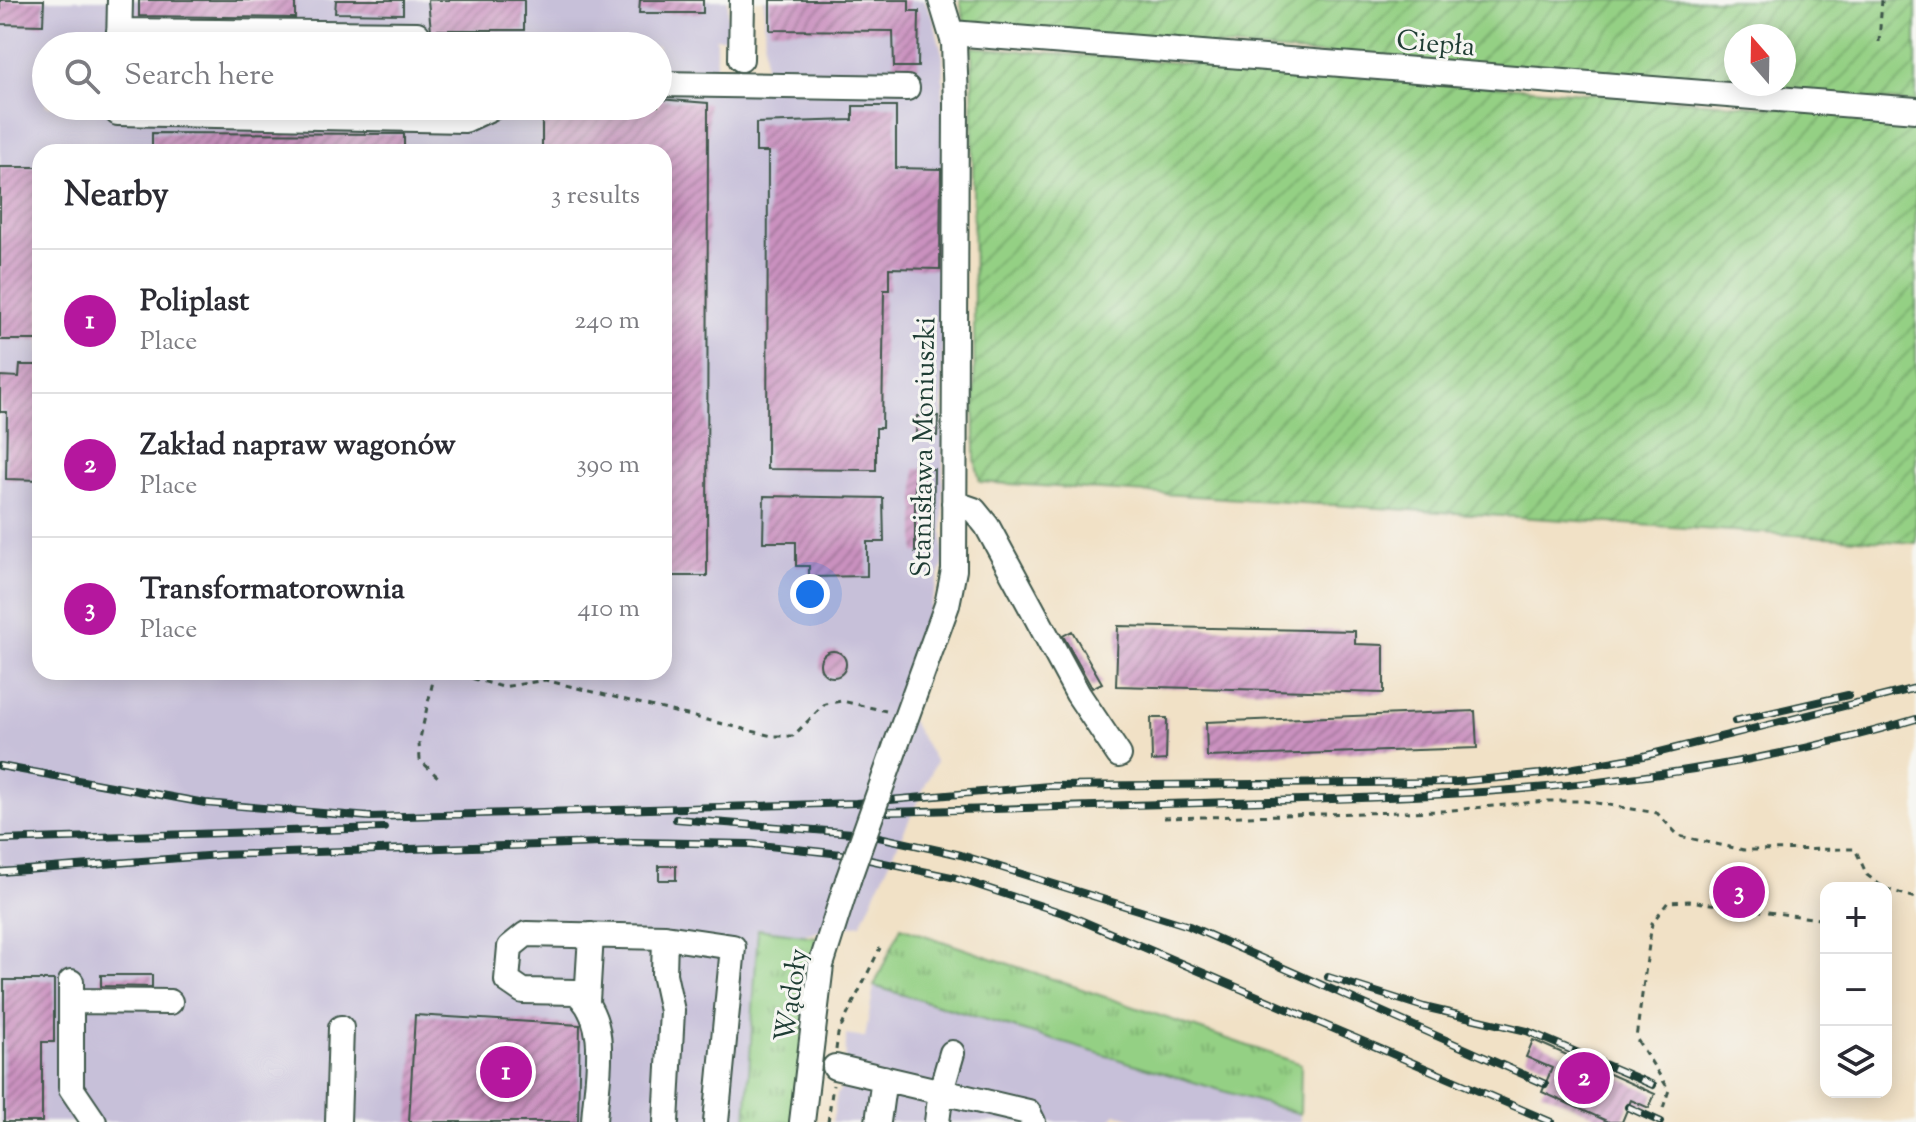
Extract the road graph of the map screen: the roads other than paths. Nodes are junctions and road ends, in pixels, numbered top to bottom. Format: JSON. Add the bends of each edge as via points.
{"nodes":[{"id":1,"x":120,"y":0,"type":"edge"},
{"id":2,"x":742,"y":0,"type":"edge"},
{"id":3,"x":941,"y":0,"type":"edge"},
{"id":4,"x":119,"y":32,"type":"edge"},
{"id":5,"x":952,"y":33,"type":"junction"},
{"id":6,"x":741,"y":59,"type":"dead end"},
{"id":7,"x":672,"y":84,"type":"edge"},
{"id":8,"x":907,"y":88,"type":"dead end"},
{"id":9,"x":1916,"y":110,"type":"edge"},
{"id":10,"x":954,"y":503,"type":"junction"},
{"id":11,"x":1119,"y":755,"type":"dead end"},
{"id":12,"x":848,"y":880,"type":"joint"},
{"id":13,"x":591,"y":935,"type":"junction"},
{"id":14,"x":665,"y":937,"type":"junction"},
{"id":15,"x":587,"y":1001,"type":"junction"},
{"id":16,"x":170,"y":1002,"type":"dead end"},
{"id":17,"x":341,"y":1028,"type":"dead end"},
{"id":18,"x":952,"y":1053,"type":"dead end"},
{"id":19,"x":835,"y":1067,"type":"road end"},
{"id":20,"x":884,"y":1078,"type":"junction"},
{"id":21,"x":941,"y":1091,"type":"junction"},
{"id":22,"x":94,"y":1122,"type":"edge"},
{"id":23,"x":338,"y":1122,"type":"edge"},
{"id":24,"x":594,"y":1122,"type":"edge"},
{"id":25,"x":666,"y":1122,"type":"edge"},
{"id":26,"x":716,"y":1122,"type":"edge"},
{"id":27,"x":802,"y":1122,"type":"edge"},
{"id":28,"x":878,"y":1122,"type":"edge"},
{"id":29,"x":937,"y":1122,"type":"edge"},
{"id":30,"x":1033,"y":1122,"type":"edge"}],
"edges":[{"from":1,"to":4,"type":"street"},
{"from":2,"to":6,"type":"street"},
{"from":3,"to":5,"type":"street","name":"Stanisława Moniuszki"},
{"from":5,"to":9,"type":"street","name":"Ciepła"},
{"from":5,"to":10,"type":"street","name":"Stanisława Moniuszki"},
{"from":7,"to":8,"type":"street"},
{"from":10,"to":11,"type":"street","via":[[974,510],[987,526],[1078,694]]},
{"from":10,"to":12,"type":"street","name":"Stanisława Moniuszki","bridge":true,"via":[[954,570],[947,605]]},
{"from":12,"to":27,"type":"street","name":"Wądoły","via":[[821,965]]},
{"from":13,"to":14,"type":"street"},
{"from":13,"to":15,"type":"street"},
{"from":13,"to":15,"type":"street","via":[[526,934],[510,947],[507,980],[523,991],[576,992]]},
{"from":14,"to":25,"type":"street","via":[[664,974],[672,1011]]},
{"from":14,"to":26,"type":"street","via":[[733,947]]},
{"from":15,"to":24,"type":"street","via":[[599,1030]]},
{"from":16,"to":22,"type":"street","via":[[71,992],[71,1088]]},
{"from":17,"to":23,"type":"street"},
{"from":18,"to":21,"type":"street"},
{"from":19,"to":20,"type":"street"},
{"from":20,"to":21,"type":"street"},
{"from":20,"to":28,"type":"street"},
{"from":21,"to":29,"type":"street"},
{"from":21,"to":30,"type":"street","via":[[1028,1112]]}]}
